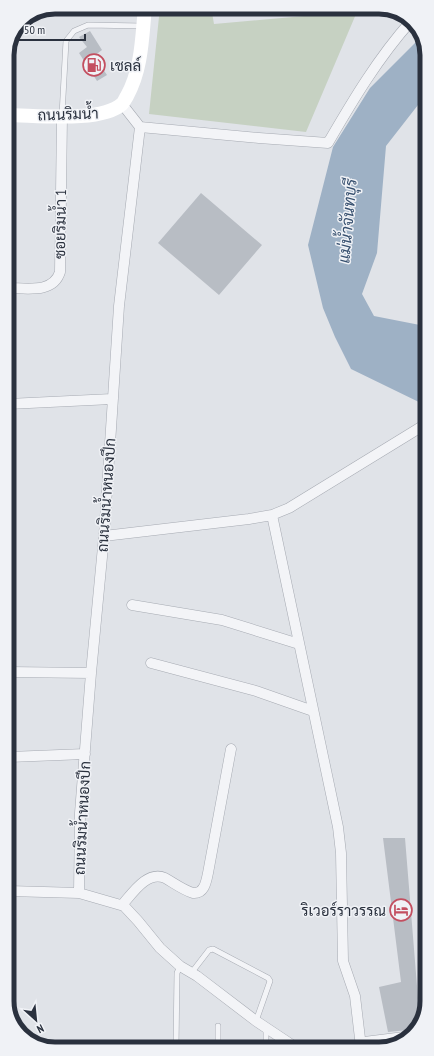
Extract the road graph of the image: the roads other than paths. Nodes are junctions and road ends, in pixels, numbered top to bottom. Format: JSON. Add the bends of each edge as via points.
{"nodes":[{"id":1,"x":144,"y":14,"type":"edge"},
{"id":2,"x":407,"y":25,"type":"edge"},
{"id":3,"x":143,"y":26,"type":"junction"},
{"id":4,"x":122,"y":104,"type":"junction"},
{"id":5,"x":14,"y":115,"type":"edge"},
{"id":6,"x":62,"y":116,"type":"junction"},
{"id":7,"x":140,"y":127,"type":"junction"},
{"id":8,"x":14,"y":288,"type":"edge"},
{"id":9,"x":112,"y":399,"type":"junction"},
{"id":10,"x":14,"y":404,"type":"edge"},
{"id":11,"x":420,"y":428,"type":"edge"},
{"id":12,"x":272,"y":515,"type":"junction"},
{"id":13,"x":104,"y":536,"type":"junction"},
{"id":14,"x":132,"y":605,"type":"dead end"},
{"id":15,"x":299,"y":644,"type":"junction"},
{"id":16,"x":151,"y":663,"type":"dead end"},
{"id":17,"x":14,"y":672,"type":"edge"},
{"id":18,"x":91,"y":673,"type":"junction"},
{"id":19,"x":313,"y":711,"type":"junction"},
{"id":20,"x":231,"y":749,"type":"dead end"},
{"id":21,"x":85,"y":754,"type":"junction"},
{"id":22,"x":14,"y":757,"type":"edge"},
{"id":23,"x":14,"y":891,"type":"edge"},
{"id":24,"x":79,"y":893,"type":"junction"},
{"id":25,"x":122,"y":905,"type":"junction"},
{"id":26,"x":180,"y":966,"type":"junction"},
{"id":27,"x":192,"y":972,"type":"junction"},
{"id":28,"x":256,"y":1021,"type":"junction"},
{"id":29,"x":218,"y":1026,"type":"dead end"},
{"id":30,"x":266,"y":1027,"type":"junction"},
{"id":31,"x":402,"y":1035,"type":"edge"},
{"id":32,"x":176,"y":1042,"type":"edge"},
{"id":33,"x":218,"y":1042,"type":"edge"},
{"id":34,"x":266,"y":1042,"type":"edge"},
{"id":35,"x":288,"y":1042,"type":"edge"},
{"id":36,"x":360,"y":1042,"type":"edge"},
{"id":37,"x":365,"y":1042,"type":"edge"}],
"edges":[{"from":1,"to":3,"type":"main road"},
{"from":2,"to":7,"type":"street","via":[[392,42],[328,143]]},
{"from":3,"to":4,"type":"main road","via":[[139,66],[132,87]]},
{"from":3,"to":6,"type":"lane","via":[[88,25],[74,31],[66,41]]},
{"from":4,"to":6,"type":"main road","name":"ถนนริมน้ำ","via":[[108,112]]},
{"from":4,"to":7,"type":"street"},
{"from":5,"to":6,"type":"main road","name":"ถนนริมน้ำ"},
{"from":6,"to":8,"type":"street","name":"ซอยริมน้ำ 1","via":[[60,272],[54,283],[48,286]]},
{"from":7,"to":9,"type":"street","name":"ถนนริมน้ำหนองปึก","via":[[119,306]]},
{"from":9,"to":10,"type":"street"},
{"from":9,"to":13,"type":"street","name":"ถนนริมน้ำหนองปึก"},
{"from":11,"to":12,"type":"street","via":[[294,506]]},
{"from":12,"to":13,"type":"street"},
{"from":12,"to":15,"type":"street"},
{"from":13,"to":18,"type":"street","name":"ถนนริมน้ำหนองปึก"},
{"from":14,"to":15,"type":"street","via":[[222,620]]},
{"from":15,"to":19,"type":"street"},
{"from":16,"to":19,"type":"street","via":[[256,691]]},
{"from":17,"to":18,"type":"street"},
{"from":18,"to":21,"type":"street","name":"ถนนริมน้ำหนองปึก"},
{"from":19,"to":36,"type":"street","via":[[338,827],[341,853],[343,961],[355,996]]},
{"from":20,"to":25,"type":"street","via":[[203,889],[193,893],[163,878],[152,878],[141,884]]},
{"from":21,"to":22,"type":"street"},
{"from":21,"to":24,"type":"street","name":"ถนนริมน้ำหนองปึก","via":[[80,813]]},
{"from":23,"to":24,"type":"street"},
{"from":24,"to":25,"type":"street"},
{"from":25,"to":26,"type":"street","via":[[160,948]]},
{"from":26,"to":27,"type":"street"},
{"from":26,"to":32,"type":"lane","via":[[177,973]]},
{"from":27,"to":28,"type":"street"},
{"from":27,"to":28,"type":"lane","via":[[209,950],[213,949],[268,978],[270,981]]},
{"from":28,"to":30,"type":"street"},
{"from":29,"to":33,"type":"lane"},
{"from":30,"to":34,"type":"lane"},
{"from":30,"to":35,"type":"street"},
{"from":31,"to":37,"type":"lane"}]}
